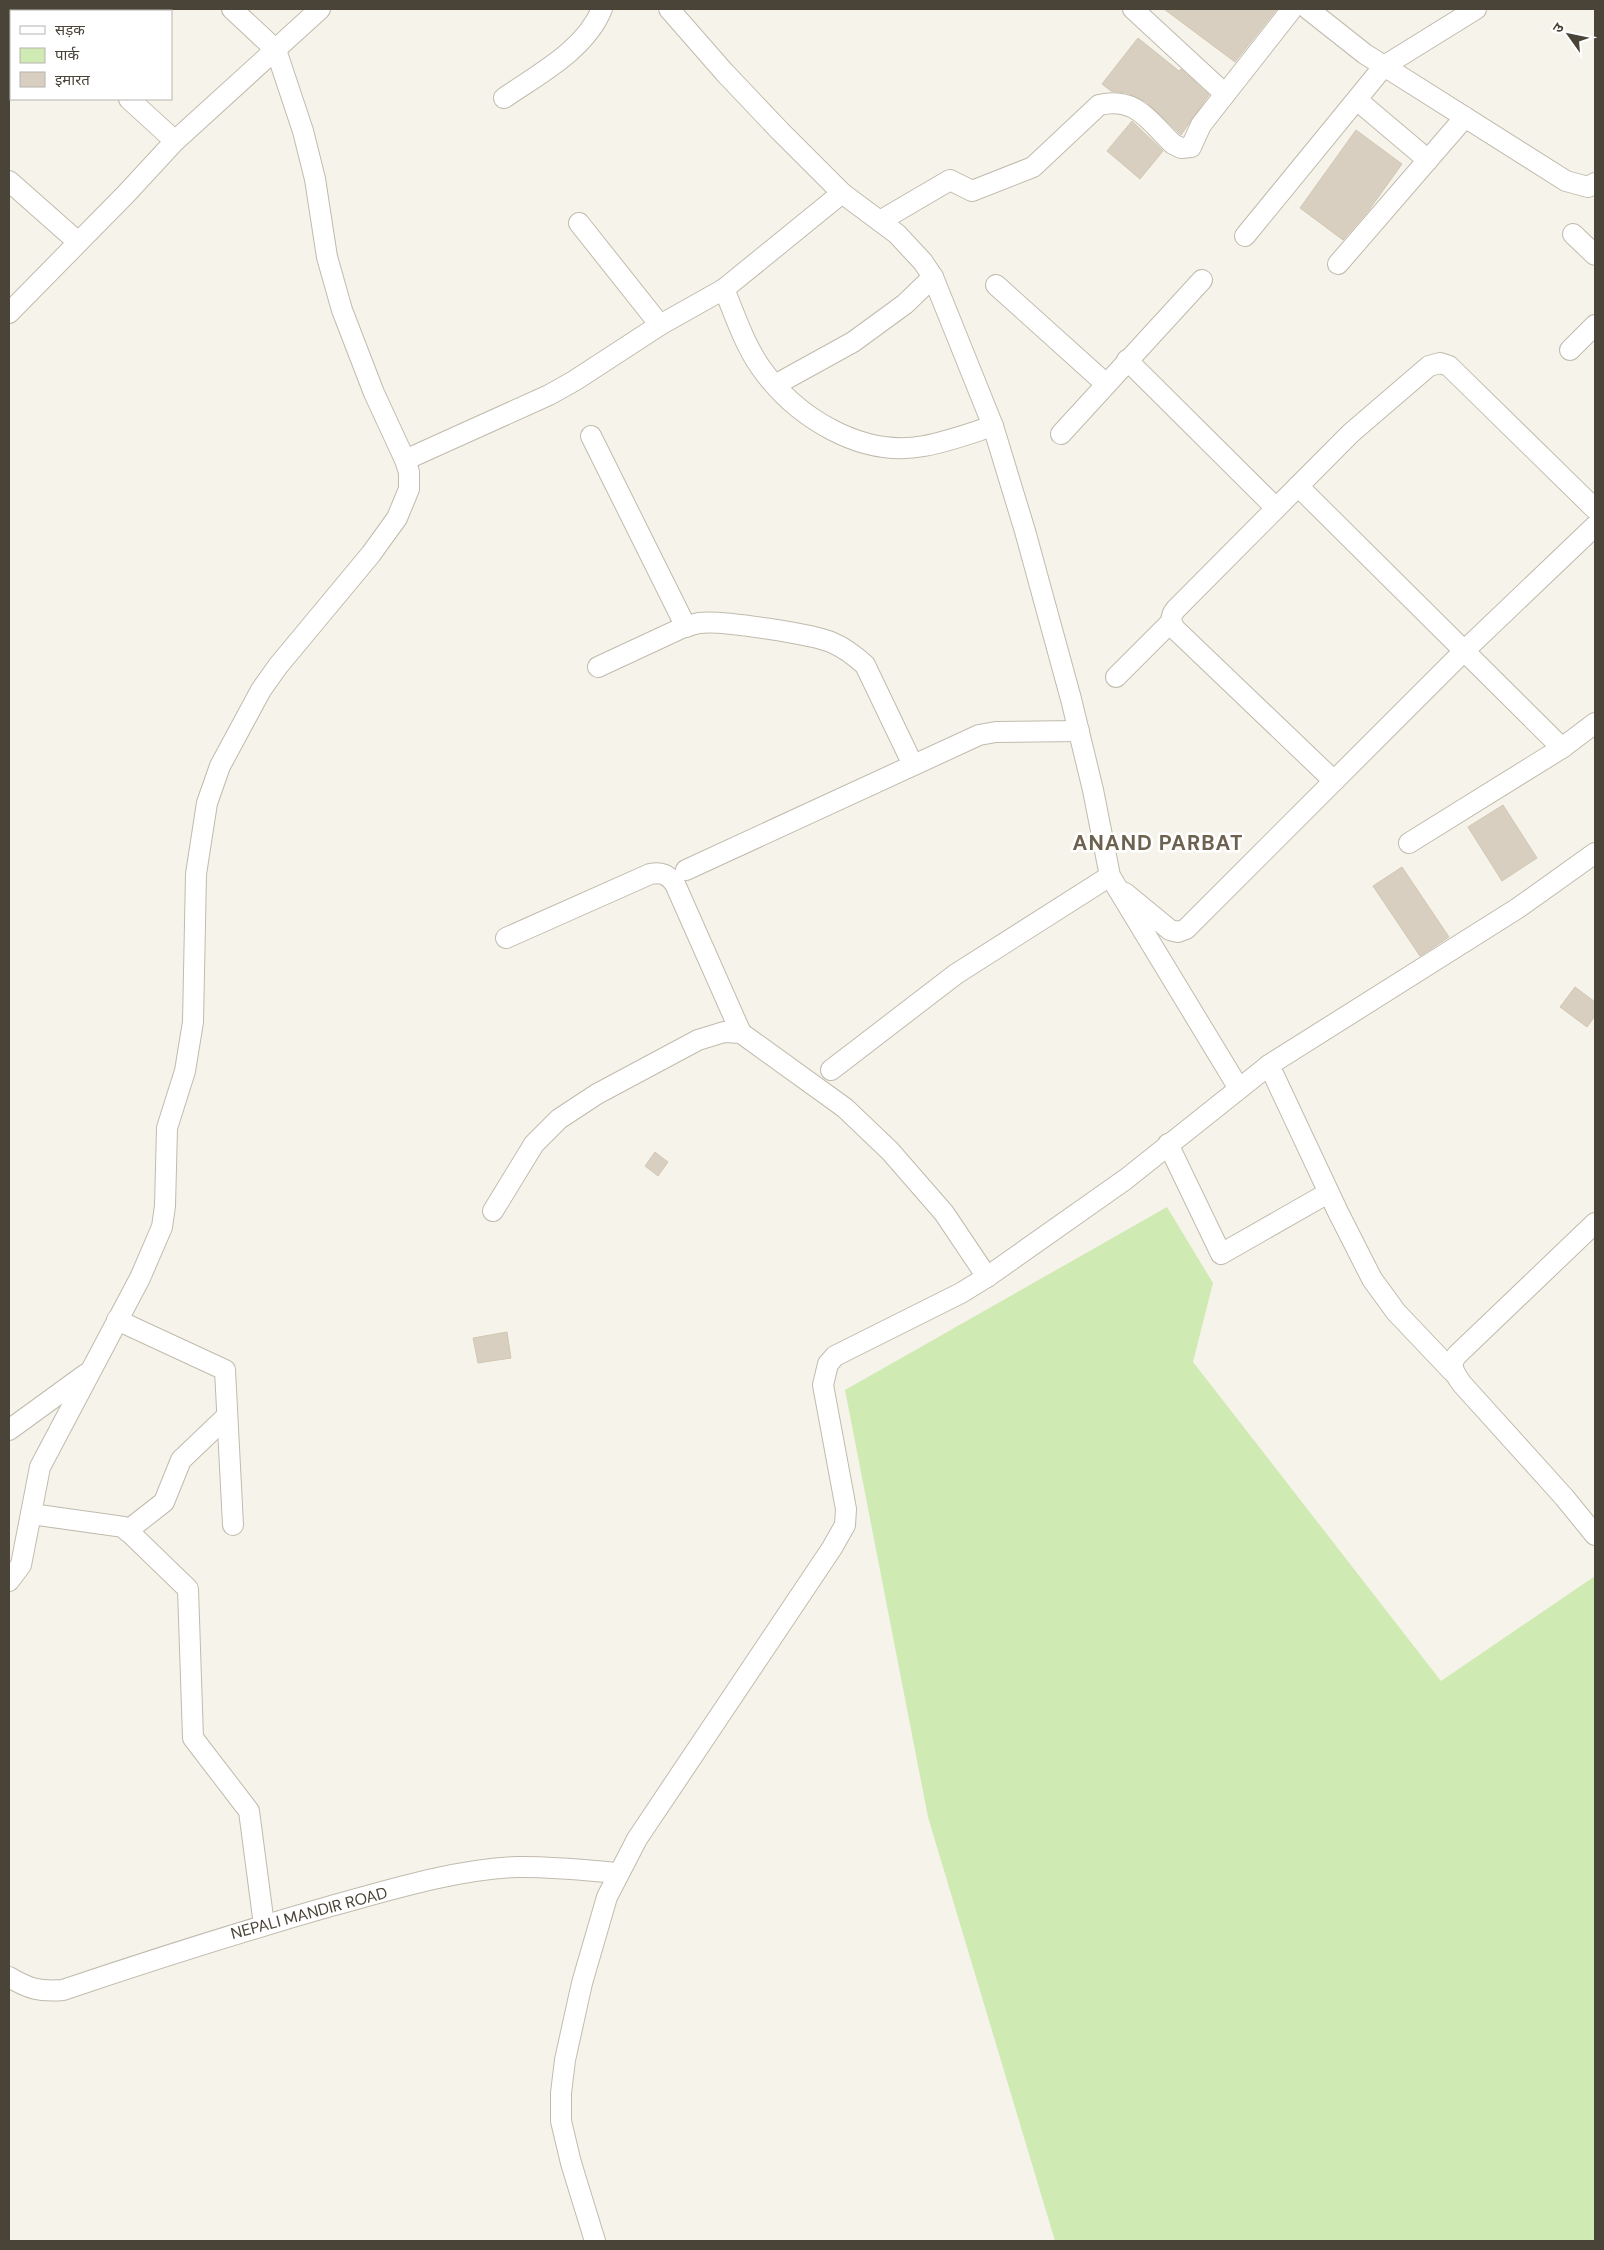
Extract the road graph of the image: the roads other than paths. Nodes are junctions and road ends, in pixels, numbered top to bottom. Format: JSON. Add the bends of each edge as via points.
{"nodes":[{"id":1,"x":232,"y":9,"type":"edge"},
{"id":2,"x":320,"y":9,"type":"edge"},
{"id":3,"x":602,"y":9,"type":"edge"},
{"id":4,"x":669,"y":9,"type":"edge"},
{"id":5,"x":1133,"y":9,"type":"edge"},
{"id":6,"x":1292,"y":9,"type":"edge"},
{"id":7,"x":1308,"y":9,"type":"edge"},
{"id":8,"x":1476,"y":9,"type":"edge"},
{"id":9,"x":276,"y":50,"type":"junction"},
{"id":10,"x":1384,"y":66,"type":"junction"},
{"id":11,"x":1225,"y":94,"type":"junction"},
{"id":12,"x":504,"y":98,"type":"dead end"},
{"id":13,"x":130,"y":100,"type":"edge"},
{"id":14,"x":1356,"y":100,"type":"junction"},
{"id":15,"x":1465,"y":117,"type":"junction"},
{"id":16,"x":175,"y":141,"type":"junction"},
{"id":17,"x":1428,"y":160,"type":"junction"},
{"id":18,"x":9,"y":181,"type":"edge"},
{"id":19,"x":1592,"y":189,"type":"edge"},
{"id":20,"x":842,"y":193,"type":"junction"},
{"id":21,"x":880,"y":221,"type":"junction"},
{"id":22,"x":579,"y":223,"type":"dead end"},
{"id":23,"x":1574,"y":234,"type":"dead end"},
{"id":24,"x":1245,"y":236,"type":"dead end"},
{"id":25,"x":78,"y":242,"type":"junction"},
{"id":26,"x":1595,"y":255,"type":"edge"},
{"id":27,"x":1338,"y":264,"type":"dead end"},
{"id":28,"x":933,"y":278,"type":"junction"},
{"id":29,"x":1202,"y":280,"type":"dead end"},
{"id":30,"x":996,"y":285,"type":"dead end"},
{"id":31,"x":724,"y":289,"type":"junction"},
{"id":32,"x":9,"y":313,"type":"edge"},
{"id":33,"x":660,"y":325,"type":"junction"},
{"id":34,"x":1595,"y":325,"type":"edge"},
{"id":35,"x":1570,"y":350,"type":"dead end"},
{"id":36,"x":1127,"y":360,"type":"junction"},
{"id":37,"x":1106,"y":384,"type":"junction"},
{"id":38,"x":775,"y":385,"type":"junction"},
{"id":39,"x":993,"y":426,"type":"junction"},
{"id":40,"x":1061,"y":434,"type":"dead end"},
{"id":41,"x":591,"y":436,"type":"dead end"},
{"id":42,"x":405,"y":460,"type":"junction"},
{"id":43,"x":1298,"y":486,"type":"junction"},
{"id":44,"x":1276,"y":508,"type":"junction"},
{"id":45,"x":1595,"y":509,"type":"edge"},
{"id":46,"x":1595,"y":526,"type":"edge"},
{"id":47,"x":1171,"y":622,"type":"junction"},
{"id":48,"x":686,"y":627,"type":"junction"},
{"id":49,"x":1464,"y":651,"type":"junction"},
{"id":50,"x":598,"y":667,"type":"dead end"},
{"id":51,"x":1116,"y":677,"type":"dead end"},
{"id":52,"x":1595,"y":723,"type":"edge"},
{"id":53,"x":1079,"y":731,"type":"junction"},
{"id":54,"x":1562,"y":748,"type":"junction"},
{"id":55,"x":913,"y":764,"type":"junction"},
{"id":56,"x":1334,"y":781,"type":"junction"},
{"id":57,"x":1409,"y":843,"type":"dead end"},
{"id":58,"x":1595,"y":853,"type":"edge"},
{"id":59,"x":686,"y":870,"type":"dead end"},
{"id":60,"x":1112,"y":880,"type":"junction"},
{"id":61,"x":506,"y":938,"type":"dead end"},
{"id":62,"x":741,"y":1033,"type":"junction"},
{"id":63,"x":1268,"y":1065,"type":"junction"},
{"id":64,"x":831,"y":1070,"type":"dead end"},
{"id":65,"x":1238,"y":1087,"type":"junction"},
{"id":66,"x":1168,"y":1144,"type":"junction"},
{"id":67,"x":1328,"y":1193,"type":"junction"},
{"id":68,"x":493,"y":1211,"type":"dead end"},
{"id":69,"x":1595,"y":1223,"type":"edge"},
{"id":70,"x":987,"y":1277,"type":"junction"},
{"id":71,"x":117,"y":1320,"type":"junction"},
{"id":72,"x":90,"y":1372,"type":"junction"},
{"id":73,"x":1453,"y":1372,"type":"junction"},
{"id":74,"x":227,"y":1416,"type":"junction"},
{"id":75,"x":9,"y":1430,"type":"edge"},
{"id":76,"x":31,"y":1514,"type":"junction"},
{"id":77,"x":233,"y":1525,"type":"dead end"},
{"id":78,"x":128,"y":1531,"type":"junction"},
{"id":79,"x":1595,"y":1536,"type":"edge"},
{"id":80,"x":9,"y":1581,"type":"edge"},
{"id":81,"x":618,"y":1874,"type":"junction"},
{"id":82,"x":264,"y":1925,"type":"junction"},
{"id":83,"x":9,"y":1978,"type":"edge"},
{"id":84,"x":596,"y":2241,"type":"edge"}],
"edges":[{"from":1,"to":9,"type":"street"},
{"from":2,"to":9,"type":"street"},
{"from":3,"to":12,"type":"street","via":[[575,46]]},
{"from":4,"to":20,"type":"street","via":[[725,73]]},
{"from":5,"to":11,"type":"street"},
{"from":6,"to":11,"type":"street"},
{"from":7,"to":10,"type":"street"},
{"from":8,"to":10,"type":"street"},
{"from":9,"to":16,"type":"street"},
{"from":9,"to":42,"type":"street","via":[[303,131],[315,179],[327,257],[342,310],[374,393]]},
{"from":10,"to":14,"type":"street"},
{"from":10,"to":15,"type":"street"},
{"from":11,"to":21,"type":"street","via":[[1201,126],[1191,147],[1181,148],[1173,144],[1128,104],[1099,105],[1033,167],[972,190],[950,180]]},
{"from":13,"to":16,"type":"street"},
{"from":14,"to":17,"type":"street"},
{"from":14,"to":24,"type":"street"},
{"from":15,"to":17,"type":"street"},
{"from":15,"to":19,"type":"street","via":[[1566,181]]},
{"from":16,"to":25,"type":"street"},
{"from":17,"to":27,"type":"street"},
{"from":18,"to":25,"type":"street"},
{"from":20,"to":21,"type":"street"},
{"from":20,"to":31,"type":"street"},
{"from":21,"to":28,"type":"street","via":[[923,262]]},
{"from":22,"to":33,"type":"street"},
{"from":23,"to":26,"type":"street"},
{"from":25,"to":32,"type":"street"},
{"from":28,"to":38,"type":"street","via":[[905,304],[852,342]]},
{"from":28,"to":39,"type":"street"},
{"from":29,"to":36,"type":"street"},
{"from":30,"to":37,"type":"street"},
{"from":31,"to":33,"type":"street"},
{"from":31,"to":38,"type":"street","via":[[748,346]]},
{"from":33,"to":42,"type":"street","via":[[549,395]]},
{"from":34,"to":35,"type":"street"},
{"from":36,"to":37,"type":"street"},
{"from":36,"to":44,"type":"street"},
{"from":37,"to":40,"type":"street"},
{"from":38,"to":39,"type":"street","via":[[805,414],[852,438],[877,445],[898,448],[924,446]]},
{"from":39,"to":53,"type":"street"},
{"from":41,"to":48,"type":"street"},
{"from":42,"to":71,"type":"street","via":[[409,489],[397,518],[372,554],[278,666],[238,731],[217,775],[208,803],[196,874],[193,1022],[185,1071],[167,1128],[162,1227]]},
{"from":43,"to":44,"type":"street"},
{"from":43,"to":45,"type":"street","via":[[1408,383],[1429,366],[1440,363],[1449,366]]},
{"from":43,"to":49,"type":"street"},
{"from":44,"to":47,"type":"street","via":[[1176,609]]},
{"from":46,"to":49,"type":"street"},
{"from":47,"to":51,"type":"street"},
{"from":47,"to":56,"type":"street"},
{"from":48,"to":50,"type":"street"},
{"from":48,"to":55,"type":"street","via":[[699,623],[730,624],[814,637],[845,649],[864,665]]},
{"from":49,"to":54,"type":"street"},
{"from":49,"to":56,"type":"street"},
{"from":52,"to":54,"type":"street"},
{"from":53,"to":55,"type":"street","via":[[979,735]]},
{"from":53,"to":60,"type":"street"},
{"from":54,"to":57,"type":"street"},
{"from":55,"to":59,"type":"street"},
{"from":56,"to":60,"type":"street","via":[[1186,929],[1170,930]]},
{"from":58,"to":63,"type":"street","via":[[1518,908]]},
{"from":60,"to":64,"type":"street","via":[[956,974]]},
{"from":60,"to":65,"type":"street"},
{"from":61,"to":62,"type":"street","via":[[650,874],[665,874],[675,884]]},
{"from":62,"to":68,"type":"street","via":[[724,1032],[698,1040],[559,1118],[534,1144]]},
{"from":62,"to":70,"type":"street","via":[[845,1108],[880,1140],[944,1214]]},
{"from":63,"to":65,"type":"street"},
{"from":63,"to":67,"type":"street"},
{"from":65,"to":66,"type":"street"},
{"from":66,"to":67,"type":"street","via":[[1221,1254]]},
{"from":66,"to":70,"type":"street","via":[[1113,1188]]},
{"from":67,"to":73,"type":"street","via":[[1385,1298]]},
{"from":69,"to":73,"type":"street","via":[[1453,1359]]},
{"from":70,"to":81,"type":"street","via":[[835,1356],[828,1364],[823,1385],[846,1509],[845,1525],[637,1839]]},
{"from":71,"to":72,"type":"street"},
{"from":71,"to":74,"type":"street","via":[[225,1370]]},
{"from":72,"to":75,"type":"street"},
{"from":72,"to":76,"type":"street","via":[[40,1467]]},
{"from":73,"to":79,"type":"street"},
{"from":74,"to":77,"type":"street"},
{"from":74,"to":78,"type":"street","via":[[181,1460],[164,1502]]},
{"from":76,"to":78,"type":"street","via":[[124,1527]]},
{"from":76,"to":80,"type":"street","via":[[22,1565]]},
{"from":78,"to":82,"type":"street","via":[[188,1589],[193,1738],[248,1811]]},
{"from":81,"to":82,"type":"street","name":"NEPALI MANDIR ROAD","via":[[559,1868],[474,1872],[372,1895]]},
{"from":81,"to":84,"type":"street","via":[[607,1897],[582,1983],[561,2093],[561,2121],[569,2155]]},
{"from":82,"to":83,"type":"street","name":"NEPALI MANDIR ROAD","via":[[63,1990],[43,1992]]}]}
